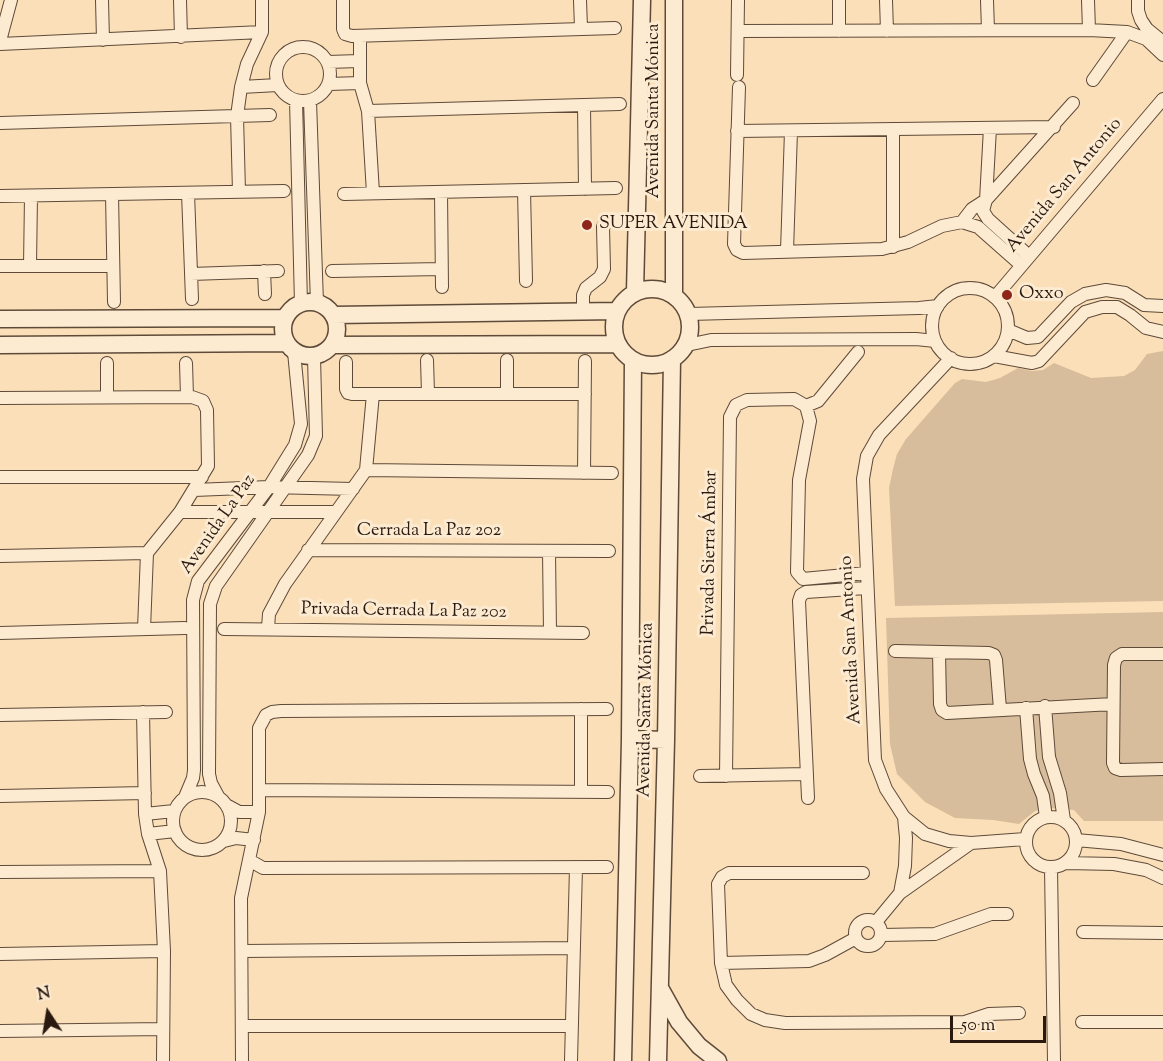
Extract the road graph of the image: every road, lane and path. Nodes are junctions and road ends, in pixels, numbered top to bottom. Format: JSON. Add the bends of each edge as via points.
{"nodes":[{"id":1,"x":11,"y":0,"type":"edge"},
{"id":2,"x":102,"y":0,"type":"edge"},
{"id":3,"x":180,"y":0,"type":"edge"},
{"id":4,"x":262,"y":0,"type":"edge"},
{"id":5,"x":343,"y":0,"type":"edge"},
{"id":6,"x":580,"y":0,"type":"edge"},
{"id":7,"x":642,"y":0,"type":"edge"},
{"id":8,"x":674,"y":0,"type":"edge"},
{"id":9,"x":738,"y":0,"type":"edge"},
{"id":10,"x":839,"y":0,"type":"edge"},
{"id":11,"x":886,"y":0,"type":"edge"},
{"id":12,"x":987,"y":0,"type":"edge"},
{"id":13,"x":1088,"y":0,"type":"edge"},
{"id":14,"x":1138,"y":0,"type":"edge"},
{"id":15,"x":615,"y":27,"type":"dead end"},
{"id":16,"x":581,"y":28,"type":"junction"},
{"id":17,"x":886,"y":30,"type":"junction"},
{"id":18,"x":988,"y":30,"type":"junction"},
{"id":19,"x":1089,"y":30,"type":"junction"},
{"id":20,"x":738,"y":31,"type":"junction"},
{"id":21,"x":839,"y":31,"type":"junction"},
{"id":22,"x":262,"y":32,"type":"junction"},
{"id":23,"x":1128,"y":32,"type":"junction"},
{"id":24,"x":360,"y":36,"type":"junction"},
{"id":25,"x":181,"y":37,"type":"junction"},
{"id":26,"x":103,"y":40,"type":"junction"},
{"id":27,"x":1163,"y":42,"type":"edge"},
{"id":28,"x":0,"y":43,"type":"edge"},
{"id":29,"x":1163,"y":55,"type":"edge"},
{"id":30,"x":359,"y":61,"type":"junction"},
{"id":31,"x":328,"y":62,"type":"junction"},
{"id":32,"x":1093,"y":80,"type":"dead end"},
{"id":33,"x":360,"y":83,"type":"junction"},
{"id":34,"x":329,"y":84,"type":"junction"},
{"id":35,"x":278,"y":85,"type":"junction"},
{"id":36,"x":241,"y":87,"type":"junction"},
{"id":37,"x":1163,"y":99,"type":"edge"},
{"id":38,"x":296,"y":100,"type":"junction"},
{"id":39,"x":310,"y":100,"type":"junction"},
{"id":40,"x":1074,"y":103,"type":"dead end"},
{"id":41,"x":620,"y":104,"type":"dead end"},
{"id":42,"x":584,"y":105,"type":"junction"},
{"id":43,"x":368,"y":111,"type":"junction"},
{"id":44,"x":270,"y":115,"type":"dead end"},
{"id":45,"x":237,"y":116,"type":"junction"},
{"id":46,"x":0,"y":123,"type":"edge"},
{"id":47,"x":1054,"y":126,"type":"junction"},
{"id":48,"x":990,"y":128,"type":"junction"},
{"id":49,"x":893,"y":129,"type":"junction"},
{"id":50,"x":737,"y":131,"type":"junction"},
{"id":51,"x":791,"y":131,"type":"junction"},
{"id":52,"x":616,"y":188,"type":"dead end"},
{"id":53,"x":585,"y":189,"type":"junction"},
{"id":54,"x":524,"y":190,"type":"junction"},
{"id":55,"x":284,"y":191,"type":"dead end"},
{"id":56,"x":239,"y":192,"type":"junction"},
{"id":57,"x":441,"y":192,"type":"junction"},
{"id":58,"x":188,"y":193,"type":"junction"},
{"id":59,"x":373,"y":193,"type":"junction"},
{"id":60,"x":112,"y":194,"type":"junction"},
{"id":61,"x":344,"y":194,"type":"dead end"},
{"id":62,"x":0,"y":196,"type":"edge"},
{"id":63,"x":32,"y":196,"type":"junction"},
{"id":64,"x":986,"y":200,"type":"junction"},
{"id":65,"x":637,"y":221,"type":"junction"},
{"id":66,"x":962,"y":222,"type":"junction"},
{"id":67,"x":892,"y":247,"type":"junction"},
{"id":68,"x":787,"y":251,"type":"junction"},
{"id":69,"x":1025,"y":261,"type":"junction"},
{"id":70,"x":0,"y":266,"type":"edge"},
{"id":71,"x":30,"y":266,"type":"junction"},
{"id":72,"x":113,"y":266,"type":"junction"},
{"id":73,"x":441,"y":269,"type":"junction"},
{"id":74,"x":264,"y":271,"type":"junction"},
{"id":75,"x":278,"y":271,"type":"dead end"},
{"id":76,"x":332,"y":271,"type":"dead end"},
{"id":77,"x":191,"y":274,"type":"junction"},
{"id":78,"x":526,"y":281,"type":"dead end"},
{"id":79,"x":442,"y":287,"type":"dead end"},
{"id":80,"x":635,"y":292,"type":"junction"},
{"id":81,"x":265,"y":294,"type":"dead end"},
{"id":82,"x":674,"y":294,"type":"junction"},
{"id":83,"x":995,"y":297,"type":"junction"},
{"id":84,"x":192,"y":299,"type":"dead end"},
{"id":85,"x":114,"y":302,"type":"dead end"},
{"id":86,"x":309,"y":303,"type":"junction"},
{"id":87,"x":938,"y":306,"type":"junction"},
{"id":88,"x":1163,"y":306,"type":"edge"},
{"id":89,"x":583,"y":311,"type":"junction"},
{"id":90,"x":617,"y":311,"type":"junction"},
{"id":91,"x":689,"y":314,"type":"junction"},
{"id":92,"x":334,"y":315,"type":"junction"},
{"id":93,"x":285,"y":318,"type":"junction"},
{"id":94,"x":0,"y":320,"type":"edge"},
{"id":95,"x":1050,"y":325,"type":"junction"},
{"id":96,"x":1008,"y":330,"type":"junction"},
{"id":97,"x":1163,"y":332,"type":"edge"},
{"id":98,"x":1064,"y":335,"type":"junction"},
{"id":99,"x":935,"y":341,"type":"junction"},
{"id":100,"x":618,"y":344,"type":"junction"},
{"id":101,"x":0,"y":345,"type":"edge"},
{"id":102,"x":333,"y":345,"type":"junction"},
{"id":103,"x":687,"y":345,"type":"junction"},
{"id":104,"x":290,"y":347,"type":"junction"},
{"id":105,"x":858,"y":352,"type":"dead end"},
{"id":106,"x":994,"y":356,"type":"junction"},
{"id":107,"x":314,"y":357,"type":"junction"},
{"id":108,"x":951,"y":358,"type":"junction"},
{"id":109,"x":672,"y":359,"type":"junction"},
{"id":110,"x":427,"y":360,"type":"dead end"},
{"id":111,"x":507,"y":360,"type":"dead end"},
{"id":112,"x":633,"y":360,"type":"junction"},
{"id":113,"x":585,"y":361,"type":"dead end"},
{"id":114,"x":346,"y":362,"type":"dead end"},
{"id":115,"x":107,"y":363,"type":"dead end"},
{"id":116,"x":186,"y":363,"type":"dead end"},
{"id":117,"x":507,"y":392,"type":"junction"},
{"id":118,"x":428,"y":393,"type":"junction"},
{"id":119,"x":373,"y":394,"type":"junction"},
{"id":120,"x":585,"y":394,"type":"junction"},
{"id":121,"x":107,"y":397,"type":"junction"},
{"id":122,"x":187,"y":397,"type":"junction"},
{"id":123,"x":0,"y":398,"type":"edge"},
{"id":124,"x":806,"y":406,"type":"junction"},
{"id":125,"x":366,"y":470,"type":"junction"},
{"id":126,"x":584,"y":473,"type":"junction"},
{"id":127,"x":612,"y":473,"type":"dead end"},
{"id":128,"x":0,"y":477,"type":"edge"},
{"id":129,"x":202,"y":477,"type":"junction"},
{"id":130,"x":269,"y":487,"type":"junction"},
{"id":131,"x":285,"y":488,"type":"junction"},
{"id":132,"x":353,"y":489,"type":"junction"},
{"id":133,"x":194,"y":490,"type":"junction"},
{"id":134,"x":251,"y":511,"type":"junction"},
{"id":135,"x":270,"y":511,"type":"junction"},
{"id":136,"x":180,"y":512,"type":"junction"},
{"id":137,"x":336,"y":512,"type":"junction"},
{"id":138,"x":309,"y":550,"type":"junction"},
{"id":139,"x":609,"y":550,"type":"dead end"},
{"id":140,"x":549,"y":551,"type":"junction"},
{"id":141,"x":147,"y":553,"type":"junction"},
{"id":142,"x":0,"y":556,"type":"edge"},
{"id":143,"x":866,"y":573,"type":"junction"},
{"id":144,"x":866,"y":588,"type":"junction"},
{"id":145,"x":184,"y":628,"type":"dead end"},
{"id":146,"x":268,"y":628,"type":"junction"},
{"id":147,"x":144,"y":629,"type":"junction"},
{"id":148,"x":224,"y":629,"type":"dead end"},
{"id":149,"x":550,"y":632,"type":"junction"},
{"id":150,"x":0,"y":633,"type":"edge"},
{"id":151,"x":583,"y":633,"type":"dead end"},
{"id":152,"x":895,"y":651,"type":"dead end"},
{"id":153,"x":939,"y":652,"type":"junction"},
{"id":154,"x":1163,"y":654,"type":"edge"},
{"id":155,"x":1113,"y":704,"type":"junction"},
{"id":156,"x":1046,"y":706,"type":"junction"},
{"id":157,"x":1026,"y":708,"type":"junction"},
{"id":158,"x":581,"y":709,"type":"junction"},
{"id":159,"x":606,"y":709,"type":"dead end"},
{"id":160,"x":1000,"y":709,"type":"junction"},
{"id":161,"x":143,"y":712,"type":"junction"},
{"id":162,"x":166,"y":712,"type":"dead end"},
{"id":163,"x":0,"y":715,"type":"edge"},
{"id":164,"x":630,"y":739,"type":"junction"},
{"id":165,"x":666,"y":740,"type":"junction"},
{"id":166,"x":1163,"y":768,"type":"edge"},
{"id":167,"x":1052,"y":769,"type":"junction"},
{"id":168,"x":807,"y":774,"type":"junction"},
{"id":169,"x":1034,"y":774,"type":"junction"},
{"id":170,"x":700,"y":776,"type":"dead end"},
{"id":171,"x":726,"y":776,"type":"junction"},
{"id":172,"x":260,"y":790,"type":"junction"},
{"id":173,"x":581,"y":792,"type":"junction"},
{"id":174,"x":608,"y":792,"type":"dead end"},
{"id":175,"x":145,"y":793,"type":"junction"},
{"id":176,"x":0,"y":796,"type":"edge"},
{"id":177,"x":219,"y":796,"type":"junction"},
{"id":178,"x":185,"y":797,"type":"junction"},
{"id":179,"x":808,"y":798,"type":"dead end"},
{"id":180,"x":228,"y":806,"type":"junction"},
{"id":181,"x":174,"y":811,"type":"junction"},
{"id":182,"x":259,"y":812,"type":"junction"},
{"id":183,"x":145,"y":814,"type":"junction"},
{"id":184,"x":904,"y":817,"type":"junction"},
{"id":185,"x":1046,"y":817,"type":"junction"},
{"id":186,"x":1064,"y":820,"type":"junction"},
{"id":187,"x":175,"y":831,"type":"junction"},
{"id":188,"x":148,"y":834,"type":"junction"},
{"id":189,"x":1025,"y":839,"type":"junction"},
{"id":190,"x":254,"y":840,"type":"junction"},
{"id":191,"x":1076,"y":840,"type":"junction"},
{"id":192,"x":224,"y":841,"type":"junction"},
{"id":193,"x":971,"y":843,"type":"junction"},
{"id":194,"x":1163,"y":855,"type":"edge"},
{"id":195,"x":249,"y":860,"type":"junction"},
{"id":196,"x":1066,"y":862,"type":"junction"},
{"id":197,"x":576,"y":867,"type":"junction"},
{"id":198,"x":607,"y":867,"type":"dead end"},
{"id":199,"x":1052,"y":868,"type":"junction"},
{"id":200,"x":160,"y":871,"type":"junction"},
{"id":201,"x":0,"y":872,"type":"edge"},
{"id":202,"x":863,"y":873,"type":"dead end"},
{"id":203,"x":1163,"y":878,"type":"edge"},
{"id":204,"x":900,"y":893,"type":"junction"},
{"id":205,"x":1007,"y":914,"type":"dead end"},
{"id":206,"x":876,"y":922,"type":"junction"},
{"id":207,"x":1083,"y":932,"type":"dead end"},
{"id":208,"x":1163,"y":933,"type":"edge"},
{"id":209,"x":882,"y":935,"type":"junction"},
{"id":210,"x":856,"y":938,"type":"junction"},
{"id":211,"x":574,"y":948,"type":"junction"},
{"id":212,"x":164,"y":951,"type":"junction"},
{"id":213,"x":243,"y":951,"type":"junction"},
{"id":214,"x":0,"y":954,"type":"edge"},
{"id":215,"x":721,"y":963,"type":"junction"},
{"id":216,"x":659,"y":987,"type":"junction"},
{"id":217,"x":1019,"y":1013,"type":"dead end"},
{"id":218,"x":1082,"y":1022,"type":"dead end"},
{"id":219,"x":1163,"y":1022,"type":"edge"},
{"id":220,"x":243,"y":1026,"type":"junction"},
{"id":221,"x":572,"y":1026,"type":"junction"},
{"id":222,"x":163,"y":1029,"type":"junction"},
{"id":223,"x":0,"y":1031,"type":"edge"},
{"id":224,"x":163,"y":1061,"type":"edge"},
{"id":225,"x":243,"y":1061,"type":"edge"},
{"id":226,"x":571,"y":1061,"type":"edge"},
{"id":227,"x":623,"y":1061,"type":"edge"},
{"id":228,"x":658,"y":1061,"type":"edge"},
{"id":229,"x":718,"y":1061,"type":"edge"},
{"id":230,"x":1054,"y":1061,"type":"edge"}],
"edges":[{"from":1,"to":28,"type":"street"},
{"from":2,"to":26,"type":"street"},
{"from":3,"to":25,"type":"street"},
{"from":4,"to":22,"type":"street"},
{"from":5,"to":24,"type":"street","via":[[345,34]]},
{"from":6,"to":16,"type":"street"},
{"from":7,"to":65,"type":"street","name":"Avenida Santa Mónica"},
{"from":8,"to":82,"type":"street","name":"Avenida Santa Mónica"},
{"from":9,"to":20,"type":"street"},
{"from":10,"to":21,"type":"street"},
{"from":11,"to":17,"type":"street"},
{"from":12,"to":18,"type":"street"},
{"from":13,"to":19,"type":"street"},
{"from":14,"to":27,"type":"street","via":[[1141,20]]},
{"from":15,"to":16,"type":"street"},
{"from":16,"to":24,"type":"street"},
{"from":17,"to":18,"type":"street"},
{"from":17,"to":21,"type":"street"},
{"from":18,"to":19,"type":"street"},
{"from":19,"to":23,"type":"street"},
{"from":20,"to":21,"type":"street"},
{"from":20,"to":50,"type":"street"},
{"from":22,"to":25,"type":"street"},
{"from":22,"to":36,"type":"street"},
{"from":23,"to":29,"type":"street","via":[[1146,39]]},
{"from":23,"to":32,"type":"street"},
{"from":24,"to":30,"type":"street"},
{"from":25,"to":26,"type":"street"},
{"from":26,"to":28,"type":"street"},
{"from":30,"to":31,"type":"street"},
{"from":30,"to":33,"type":"street"},
{"from":31,"to":34,"type":"street"},
{"from":31,"to":35,"type":"street","via":[[310,47],[289,50],[278,63]]},
{"from":33,"to":34,"type":"street"},
{"from":33,"to":43,"type":"street"},
{"from":34,"to":39,"type":"street"},
{"from":35,"to":36,"type":"street"},
{"from":35,"to":38,"type":"street"},
{"from":36,"to":45,"type":"street"},
{"from":37,"to":69,"type":"street","name":"Avenida San Antonio"},
{"from":38,"to":39,"type":"street"},
{"from":38,"to":86,"type":"street"},
{"from":39,"to":86,"type":"street"},
{"from":40,"to":47,"type":"street"},
{"from":41,"to":42,"type":"street"},
{"from":42,"to":43,"type":"street"},
{"from":42,"to":53,"type":"street"},
{"from":43,"to":59,"type":"street"},
{"from":44,"to":45,"type":"street"},
{"from":45,"to":46,"type":"street"},
{"from":45,"to":56,"type":"street"},
{"from":47,"to":48,"type":"street"},
{"from":47,"to":64,"type":"street"},
{"from":48,"to":49,"type":"street"},
{"from":48,"to":64,"type":"street"},
{"from":49,"to":51,"type":"street"},
{"from":49,"to":67,"type":"street"},
{"from":50,"to":51,"type":"street"},
{"from":50,"to":68,"type":"street","via":[[734,244],[743,253]]},
{"from":51,"to":68,"type":"street"},
{"from":52,"to":53,"type":"street"},
{"from":53,"to":54,"type":"street"},
{"from":54,"to":57,"type":"street"},
{"from":54,"to":78,"type":"street"},
{"from":55,"to":56,"type":"street"},
{"from":56,"to":58,"type":"street"},
{"from":57,"to":59,"type":"street"},
{"from":57,"to":73,"type":"street"},
{"from":58,"to":60,"type":"street"},
{"from":58,"to":77,"type":"street"},
{"from":59,"to":61,"type":"street"},
{"from":60,"to":63,"type":"street"},
{"from":60,"to":72,"type":"street"},
{"from":62,"to":63,"type":"street"},
{"from":63,"to":71,"type":"street"},
{"from":64,"to":66,"type":"street"},
{"from":64,"to":69,"type":"street","via":[[983,211],[988,219]]},
{"from":65,"to":80,"type":"street","name":"Avenida Santa Mónica"},
{"from":65,"to":89,"type":"street","via":[[605,223],[604,269],[586,288]]},
{"from":66,"to":67,"type":"street"},
{"from":66,"to":69,"type":"street","via":[[978,227]]},
{"from":67,"to":68,"type":"street"},
{"from":69,"to":83,"type":"street","name":"Avenida San Antonio"},
{"from":70,"to":71,"type":"street"},
{"from":71,"to":72,"type":"street"},
{"from":72,"to":85,"type":"street"},
{"from":73,"to":76,"type":"street"},
{"from":73,"to":79,"type":"street"},
{"from":74,"to":75,"type":"street"},
{"from":74,"to":77,"type":"street"},
{"from":74,"to":81,"type":"street"},
{"from":77,"to":84,"type":"street"},
{"from":80,"to":82,"type":"street","via":[[648,288]]},
{"from":80,"to":90,"type":"street"},
{"from":82,"to":91,"type":"street"},
{"from":83,"to":87,"type":"street","via":[[978,290],[958,290]]},
{"from":83,"to":96,"type":"street","via":[[1003,307]]},
{"from":86,"to":92,"type":"street","via":[[326,306]]},
{"from":86,"to":93,"type":"street","via":[[288,312]]},
{"from":87,"to":91,"type":"street"},
{"from":87,"to":99,"type":"street","via":[[933,323]]},
{"from":88,"to":95,"type":"street","via":[[1144,305],[1125,293],[1106,290],[1085,294],[1071,302]]},
{"from":89,"to":90,"type":"street"},
{"from":89,"to":92,"type":"street"},
{"from":90,"to":100,"type":"street","via":[[614,324]]},
{"from":91,"to":103,"type":"street","via":[[691,332]]},
{"from":92,"to":102,"type":"street","via":[[338,334]]},
{"from":93,"to":94,"type":"street"},
{"from":93,"to":104,"type":"street","via":[[282,331]]},
{"from":95,"to":96,"type":"street","via":[[1038,337],[1027,338]]},
{"from":95,"to":98,"type":"street"},
{"from":96,"to":106,"type":"street"},
{"from":97,"to":98,"type":"street","via":[[1146,328],[1117,308],[1102,307],[1085,312]]},
{"from":98,"to":106,"type":"street","via":[[1039,361]]},
{"from":99,"to":103,"type":"street","via":[[711,340]]},
{"from":99,"to":108,"type":"street"},
{"from":100,"to":102,"type":"street"},
{"from":100,"to":112,"type":"street"},
{"from":101,"to":104,"type":"street"},
{"from":102,"to":107,"type":"street"},
{"from":103,"to":109,"type":"street"},
{"from":104,"to":107,"type":"street","via":[[303,356]]},
{"from":104,"to":130,"type":"street","name":"Avenida La Paz","via":[[301,424],[295,444]]},
{"from":105,"to":124,"type":"street","via":[[818,401]]},
{"from":106,"to":108,"type":"street","via":[[972,364]]},
{"from":107,"to":131,"type":"street","name":"Avenida La Paz","via":[[316,436]]},
{"from":108,"to":143,"type":"street","name":"Avenida San Antonio","via":[[879,435],[867,456],[863,479]]},
{"from":109,"to":112,"type":"street","via":[[651,365]]},
{"from":109,"to":165,"type":"street","name":"Avenida Santa Mónica"},
{"from":110,"to":118,"type":"street"},
{"from":111,"to":117,"type":"street"},
{"from":112,"to":164,"type":"street","name":"Avenida Santa Mónica"},
{"from":113,"to":120,"type":"street"},
{"from":114,"to":119,"type":"street","via":[[348,393]]},
{"from":115,"to":121,"type":"street"},
{"from":116,"to":122,"type":"street"},
{"from":117,"to":118,"type":"street"},
{"from":117,"to":120,"type":"street"},
{"from":118,"to":119,"type":"street"},
{"from":119,"to":125,"type":"street","name":"Cerrada La Paz 202"},
{"from":120,"to":126,"type":"street"},
{"from":121,"to":122,"type":"street"},
{"from":121,"to":123,"type":"street"},
{"from":122,"to":129,"type":"street","via":[[203,401],[207,410],[208,466]]},
{"from":124,"to":143,"type":"street","via":[[810,421],[799,480],[797,572],[803,579]]},
{"from":124,"to":171,"type":"street","name":"Privada Sierra Ámbar","via":[[794,399],[747,400],[736,405],[730,417]]},
{"from":125,"to":126,"type":"street"},
{"from":125,"to":132,"type":"street","name":"Cerrada La Paz 202"},
{"from":126,"to":127,"type":"street"},
{"from":128,"to":129,"type":"street"},
{"from":129,"to":133,"type":"street"},
{"from":130,"to":131,"type":"street"},
{"from":130,"to":133,"type":"street"},
{"from":130,"to":134,"type":"street","name":"Avenida La Paz"},
{"from":131,"to":132,"type":"street"},
{"from":131,"to":135,"type":"street","name":"Avenida La Paz"},
{"from":132,"to":137,"type":"street","name":"Cerrada La Paz 202"},
{"from":133,"to":136,"type":"street"},
{"from":134,"to":135,"type":"street","name":"Cerrada La Paz 202"},
{"from":134,"to":136,"type":"street","name":"Cerrada La Paz 202"},
{"from":134,"to":178,"type":"street","name":"Avenida La Paz","via":[[198,581],[193,600],[194,770]]},
{"from":135,"to":137,"type":"street","name":"Cerrada La Paz 202"},
{"from":135,"to":177,"type":"street","name":"Avenida La Paz","via":[[216,585],[210,604],[209,774]]},
{"from":136,"to":141,"type":"street"},
{"from":137,"to":138,"type":"street","name":"Cerrada La Paz 202"},
{"from":138,"to":140,"type":"street","name":"Cerrada La Paz 202"},
{"from":138,"to":146,"type":"street","name":"Cerrada La Paz 202","via":[[273,602]]},
{"from":139,"to":140,"type":"street","name":"Cerrada La Paz 202"},
{"from":140,"to":149,"type":"street"},
{"from":141,"to":142,"type":"street"},
{"from":141,"to":147,"type":"street"},
{"from":143,"to":144,"type":"street","name":"Avenida San Antonio"},
{"from":144,"to":168,"type":"street","via":[[801,595]]},
{"from":144,"to":184,"type":"street","name":"Avenida San Antonio","via":[[875,760],[886,789]]},
{"from":145,"to":147,"type":"street"},
{"from":146,"to":148,"type":"street","name":"Privada Cerrada La Paz 202"},
{"from":146,"to":149,"type":"street","name":"Privada Cerrada La Paz 202"},
{"from":147,"to":150,"type":"street"},
{"from":149,"to":151,"type":"street","name":"Privada Cerrada La Paz 202"},
{"from":152,"to":153,"type":"street"},
{"from":153,"to":160,"type":"street","via":[[994,655]]},
{"from":153,"to":160,"type":"street","via":[[942,710],[947,713]]},
{"from":154,"to":155,"type":"street","via":[[1122,654],[1116,658]]},
{"from":155,"to":156,"type":"street"},
{"from":155,"to":166,"type":"street","via":[[1115,768]]},
{"from":156,"to":157,"type":"street"},
{"from":156,"to":167,"type":"street"},
{"from":157,"to":160,"type":"street"},
{"from":157,"to":169,"type":"street"},
{"from":158,"to":159,"type":"street"},
{"from":158,"to":172,"type":"street","via":[[272,712],[259,728]]},
{"from":158,"to":173,"type":"street"},
{"from":161,"to":162,"type":"street"},
{"from":161,"to":163,"type":"street"},
{"from":161,"to":175,"type":"street"},
{"from":164,"to":165,"type":"street"},
{"from":164,"to":227,"type":"street","name":"Avenida Santa Mónica"},
{"from":165,"to":216,"type":"street","name":"Avenida Santa Mónica"},
{"from":167,"to":169,"type":"street"},
{"from":167,"to":186,"type":"street"},
{"from":168,"to":171,"type":"street"},
{"from":168,"to":179,"type":"street"},
{"from":169,"to":185,"type":"street"},
{"from":170,"to":171,"type":"street"},
{"from":172,"to":173,"type":"street"},
{"from":172,"to":182,"type":"street"},
{"from":173,"to":174,"type":"street"},
{"from":175,"to":176,"type":"street"},
{"from":175,"to":183,"type":"street"},
{"from":177,"to":178,"type":"street","via":[[209,792]]},
{"from":177,"to":180,"type":"street"},
{"from":178,"to":181,"type":"street"},
{"from":180,"to":182,"type":"street","via":[[239,812]]},
{"from":180,"to":192,"type":"street","via":[[232,824]]},
{"from":181,"to":183,"type":"street"},
{"from":181,"to":187,"type":"street"},
{"from":182,"to":190,"type":"street"},
{"from":183,"to":188,"type":"street"},
{"from":184,"to":193,"type":"street","name":"Avenida San Antonio","via":[[925,834]]},
{"from":184,"to":204,"type":"street","via":[[905,866]]},
{"from":185,"to":186,"type":"street"},
{"from":185,"to":189,"type":"street","via":[[1034,822]]},
{"from":186,"to":191,"type":"street"},
{"from":187,"to":188,"type":"street"},
{"from":187,"to":192,"type":"street","via":[[179,840],[197,850],[216,847]]},
{"from":188,"to":200,"type":"street"},
{"from":189,"to":193,"type":"street","name":"Avenida San Antonio"},
{"from":189,"to":199,"type":"street","via":[[1032,860]]},
{"from":190,"to":192,"type":"street"},
{"from":190,"to":195,"type":"street"},
{"from":191,"to":194,"type":"street","via":[[1121,844]]},
{"from":191,"to":196,"type":"street","via":[[1074,853]]},
{"from":193,"to":204,"type":"street"},
{"from":195,"to":197,"type":"street","via":[[263,868]]},
{"from":195,"to":213,"type":"street","via":[[241,898]]},
{"from":196,"to":199,"type":"street"},
{"from":196,"to":203,"type":"street","via":[[1114,864],[1146,870]]},
{"from":197,"to":198,"type":"street"},
{"from":197,"to":211,"type":"street"},
{"from":199,"to":230,"type":"street"},
{"from":200,"to":201,"type":"street"},
{"from":200,"to":212,"type":"street"},
{"from":202,"to":215,"type":"street","via":[[729,873],[722,877],[718,884]]},
{"from":204,"to":206,"type":"street"},
{"from":205,"to":209,"type":"street","via":[[991,914],[935,934]]},
{"from":206,"to":209,"type":"street"},
{"from":206,"to":210,"type":"street","via":[[860,923]]},
{"from":207,"to":208,"type":"street"},
{"from":209,"to":210,"type":"street","via":[[872,946],[862,945]]},
{"from":210,"to":215,"type":"street","via":[[809,961]]},
{"from":211,"to":213,"type":"street"},
{"from":211,"to":221,"type":"street"},
{"from":212,"to":214,"type":"street"},
{"from":212,"to":222,"type":"street"},
{"from":213,"to":220,"type":"street"},
{"from":215,"to":217,"type":"street","via":[[726,985],[737,1000],[751,1014],[765,1020],[965,1022],[989,1014]]},
{"from":216,"to":228,"type":"street","name":"Avenida Santa Mónica"},
{"from":216,"to":229,"type":"street","via":[[679,1022]]},
{"from":218,"to":219,"type":"street"},
{"from":220,"to":221,"type":"street"},
{"from":220,"to":225,"type":"street"},
{"from":221,"to":226,"type":"street"},
{"from":222,"to":223,"type":"street"},
{"from":222,"to":224,"type":"street"}]}
